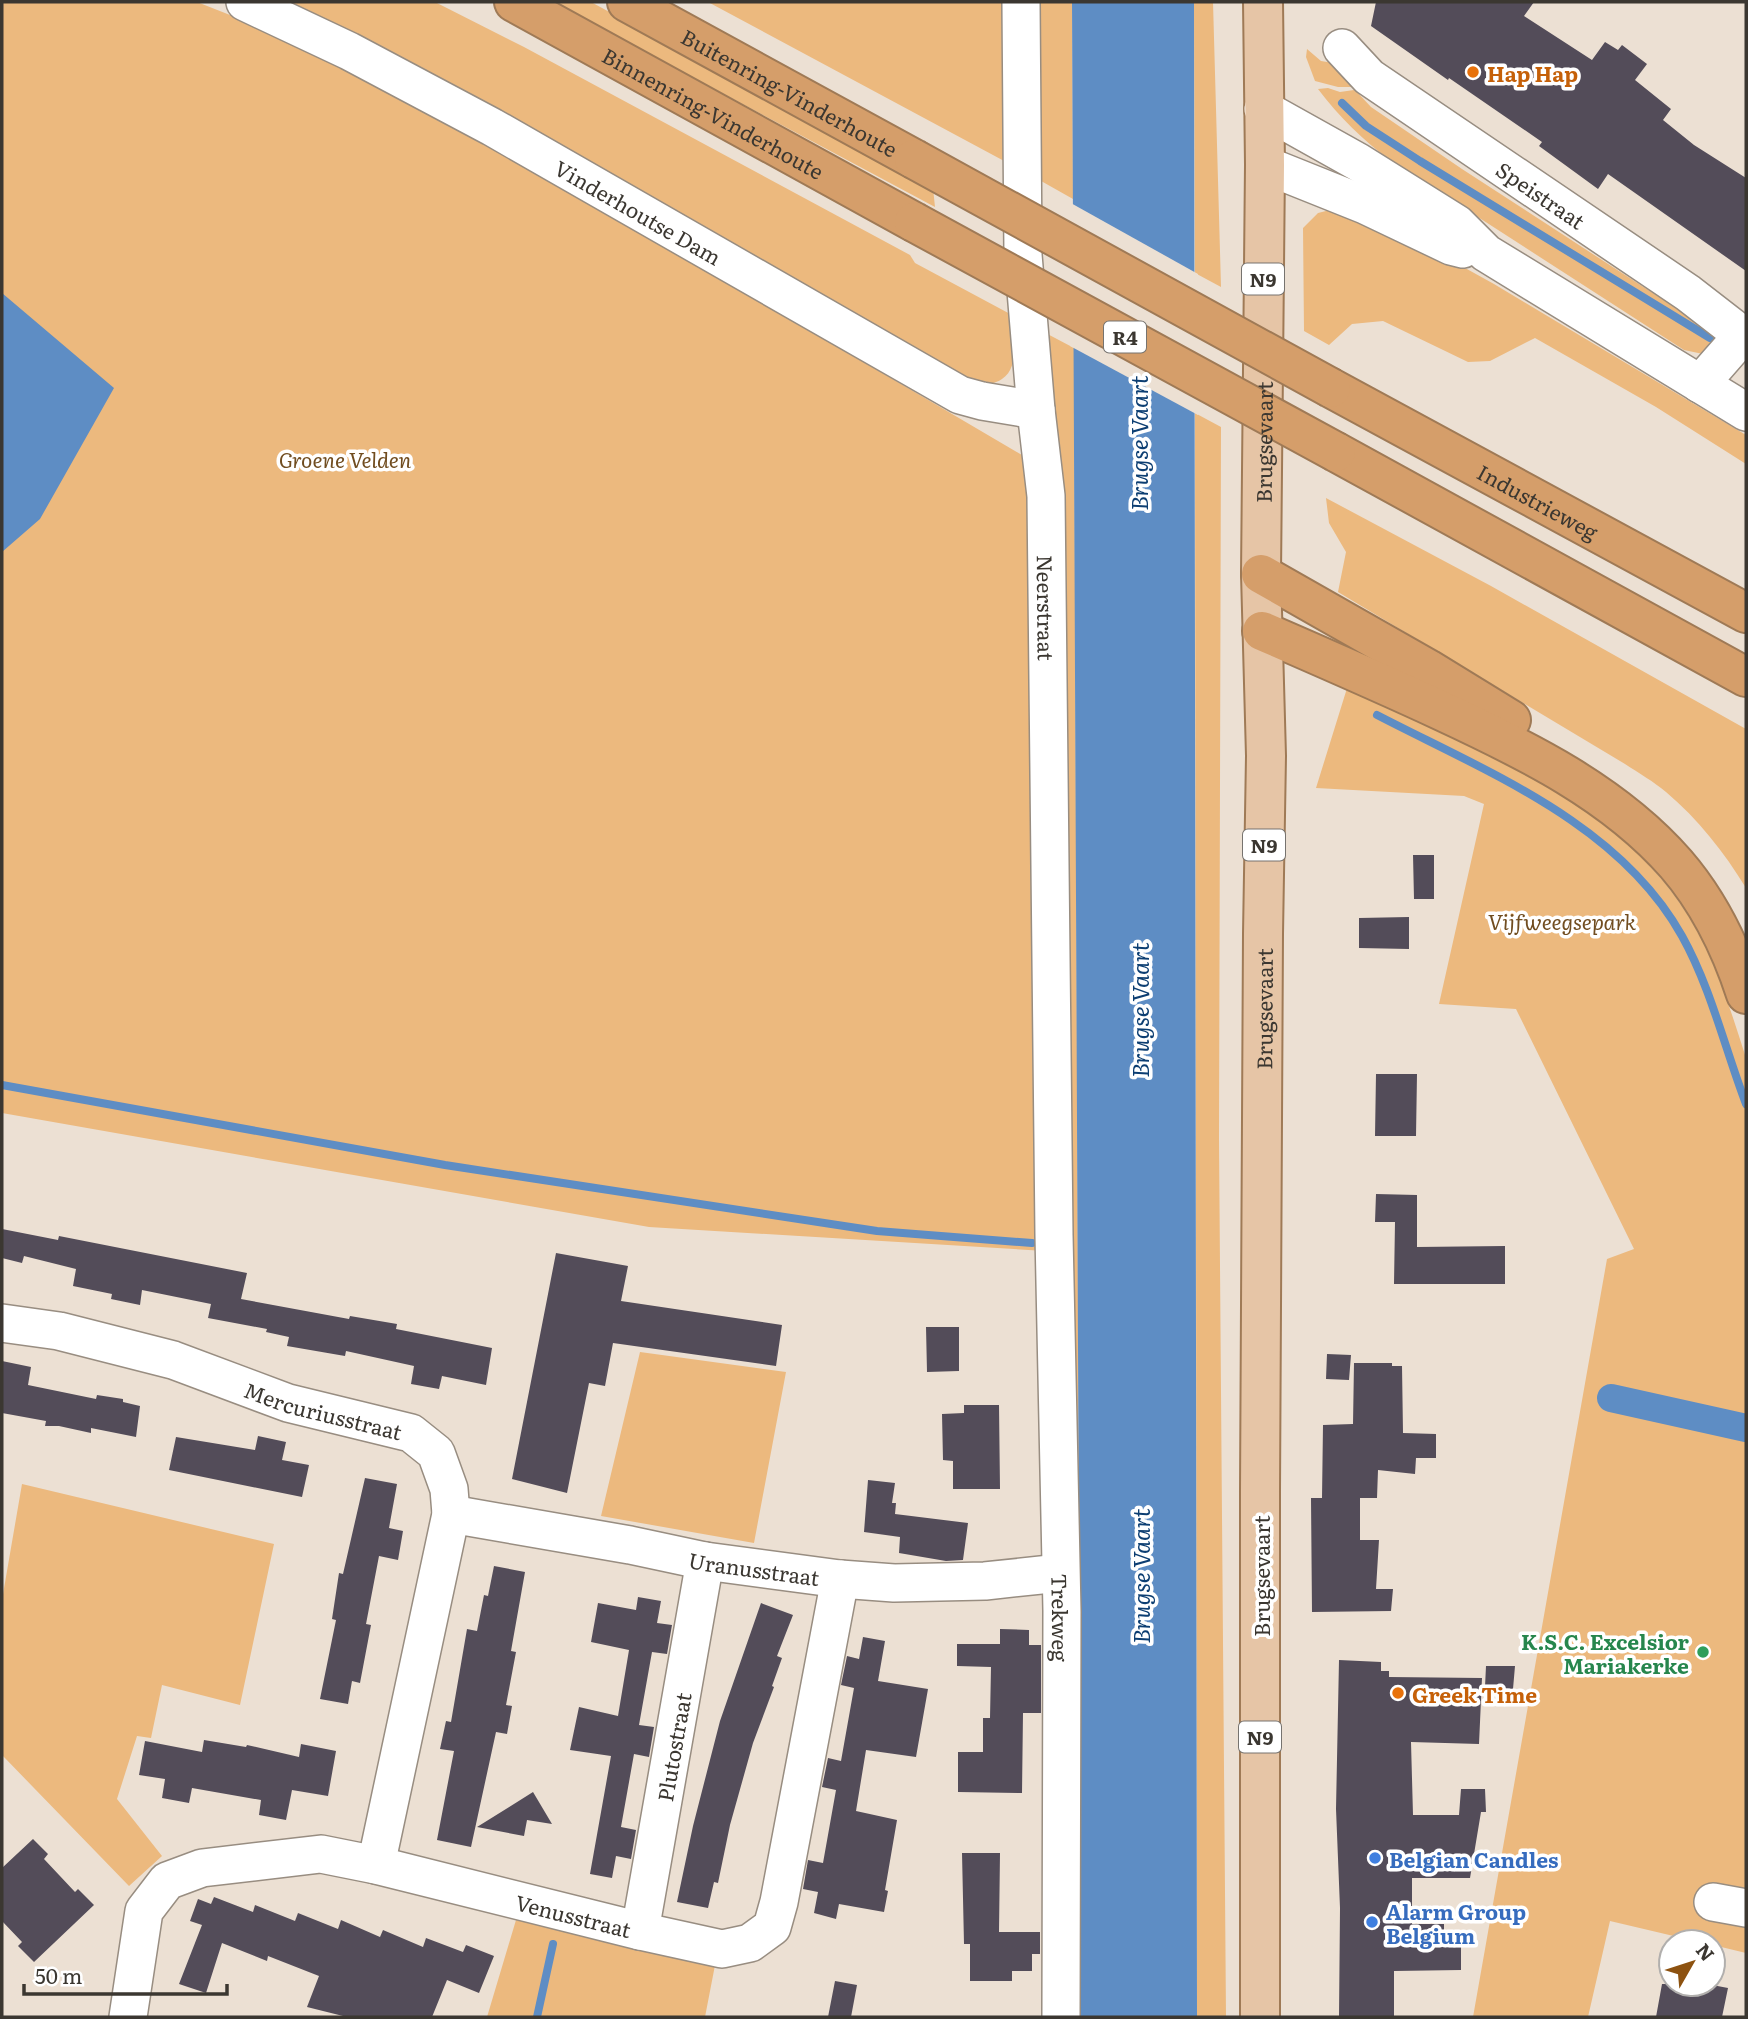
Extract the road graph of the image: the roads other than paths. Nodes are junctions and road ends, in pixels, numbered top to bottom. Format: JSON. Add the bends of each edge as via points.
{"nodes":[{"id":1,"x":245,"y":2,"type":"edge"},
{"id":2,"x":513,"y":2,"type":"edge"},
{"id":3,"x":627,"y":2,"type":"edge"},
{"id":4,"x":1021,"y":2,"type":"edge"},
{"id":5,"x":1263,"y":2,"type":"edge"},
{"id":6,"x":1342,"y":48,"type":"dead end"},
{"id":7,"x":1263,"y":109,"type":"junction"},
{"id":8,"x":1265,"y":165,"type":"junction"},
{"id":9,"x":1486,"y":253,"type":"junction"},
{"id":10,"x":1745,"y":337,"type":"edge"},
{"id":11,"x":1700,"y":384,"type":"junction"},
{"id":12,"x":1331,"y":388,"type":"joint"},
{"id":13,"x":1036,"y":410,"type":"junction"},
{"id":14,"x":1746,"y":412,"type":"edge"},
{"id":15,"x":1261,"y":574,"type":"junction"},
{"id":16,"x":1746,"y":614,"type":"edge"},
{"id":17,"x":1262,"y":631,"type":"junction"},
{"id":18,"x":1746,"y":677,"type":"edge"},
{"id":19,"x":1746,"y":940,"type":"edge"},
{"id":20,"x":1746,"y":994,"type":"edge"},
{"id":21,"x":1055,"y":1217,"type":"joint"},
{"id":22,"x":2,"y":1323,"type":"edge"},
{"id":23,"x":451,"y":1514,"type":"junction"},
{"id":24,"x":705,"y":1562,"type":"junction"},
{"id":25,"x":1060,"y":1573,"type":"junction"},
{"id":26,"x":840,"y":1578,"type":"junction"},
{"id":27,"x":376,"y":1864,"type":"junction"},
{"id":28,"x":640,"y":1931,"type":"junction"},
{"id":29,"x":128,"y":2017,"type":"edge"},
{"id":30,"x":1062,"y":2017,"type":"edge"},
{"id":31,"x":1260,"y":2017,"type":"edge"}],
"edges":[{"from":1,"to":13,"type":"street","name":"Vinderhoutse Dam","via":[[349,51],[492,128],[960,395]]},
{"from":2,"to":18,"type":"highway","name":"Binnenring-Vinderhoute","number":"R4","bridge":true},
{"from":3,"to":12,"type":"highway","name":"Buitenring-Vinderhoute","number":"R4","bridge":true},
{"from":4,"to":13,"type":"street","name":"Neerstraat","via":[[1023,255]]},
{"from":5,"to":7,"type":"main road","name":"Brugsevaart","number":"N9"},
{"from":6,"to":10,"type":"street","name":"Speistraat","via":[[1369,77],[1689,293]]},
{"from":7,"to":8,"type":"main road","name":"Brugsevaart","number":"N9"},
{"from":7,"to":9,"type":"street","via":[[1457,224]]},
{"from":8,"to":9,"type":"street","via":[[1451,246]]},
{"from":8,"to":15,"type":"main road","name":"Brugsevaart","number":"N9"},
{"from":9,"to":11,"type":"street"},
{"from":10,"to":11,"type":"street"},
{"from":11,"to":14,"type":"street"},
{"from":12,"to":16,"type":"highway","name":"Industrieweg","number":"R4"},
{"from":13,"to":21,"type":"street","name":"Neerstraat","via":[[1046,496]]},
{"from":15,"to":17,"type":"main road","name":"Brugsevaart","number":"N9"},
{"from":15,"to":19,"type":"highway","via":[[1610,776],[1693,850],[1718,884]]},
{"from":17,"to":20,"type":"highway","via":[[1512,744],[1615,807],[1677,865],[1713,917]]},
{"from":17,"to":31,"type":"main road","name":"Brugsevaart","number":"N9","via":[[1266,756]]},
{"from":21,"to":25,"type":"street","name":"Trekweg"},
{"from":22,"to":23,"type":"street","name":"Mercuriusstraat","via":[[59,1331],[173,1360],[288,1403],[411,1433],[436,1453],[449,1489]]},
{"from":23,"to":24,"type":"street","name":"Uranusstraat"},
{"from":23,"to":27,"type":"street","name":"Mercuriusstraat"},
{"from":24,"to":26,"type":"street","name":"Uranusstraat"},
{"from":24,"to":28,"type":"street","name":"Plutostraat"},
{"from":25,"to":26,"type":"street","name":"Uranusstraat","via":[[985,1581],[894,1583]]},
{"from":25,"to":30,"type":"street","name":"Trekweg"},
{"from":26,"to":28,"type":"street","name":"Venusstraat","via":[[772,1927],[750,1943],[722,1949]]},
{"from":27,"to":28,"type":"street","name":"Venusstraat"},
{"from":27,"to":29,"type":"street","name":"Venusstraat","via":[[321,1854],[202,1868],[167,1881],[144,1911]]}]}
